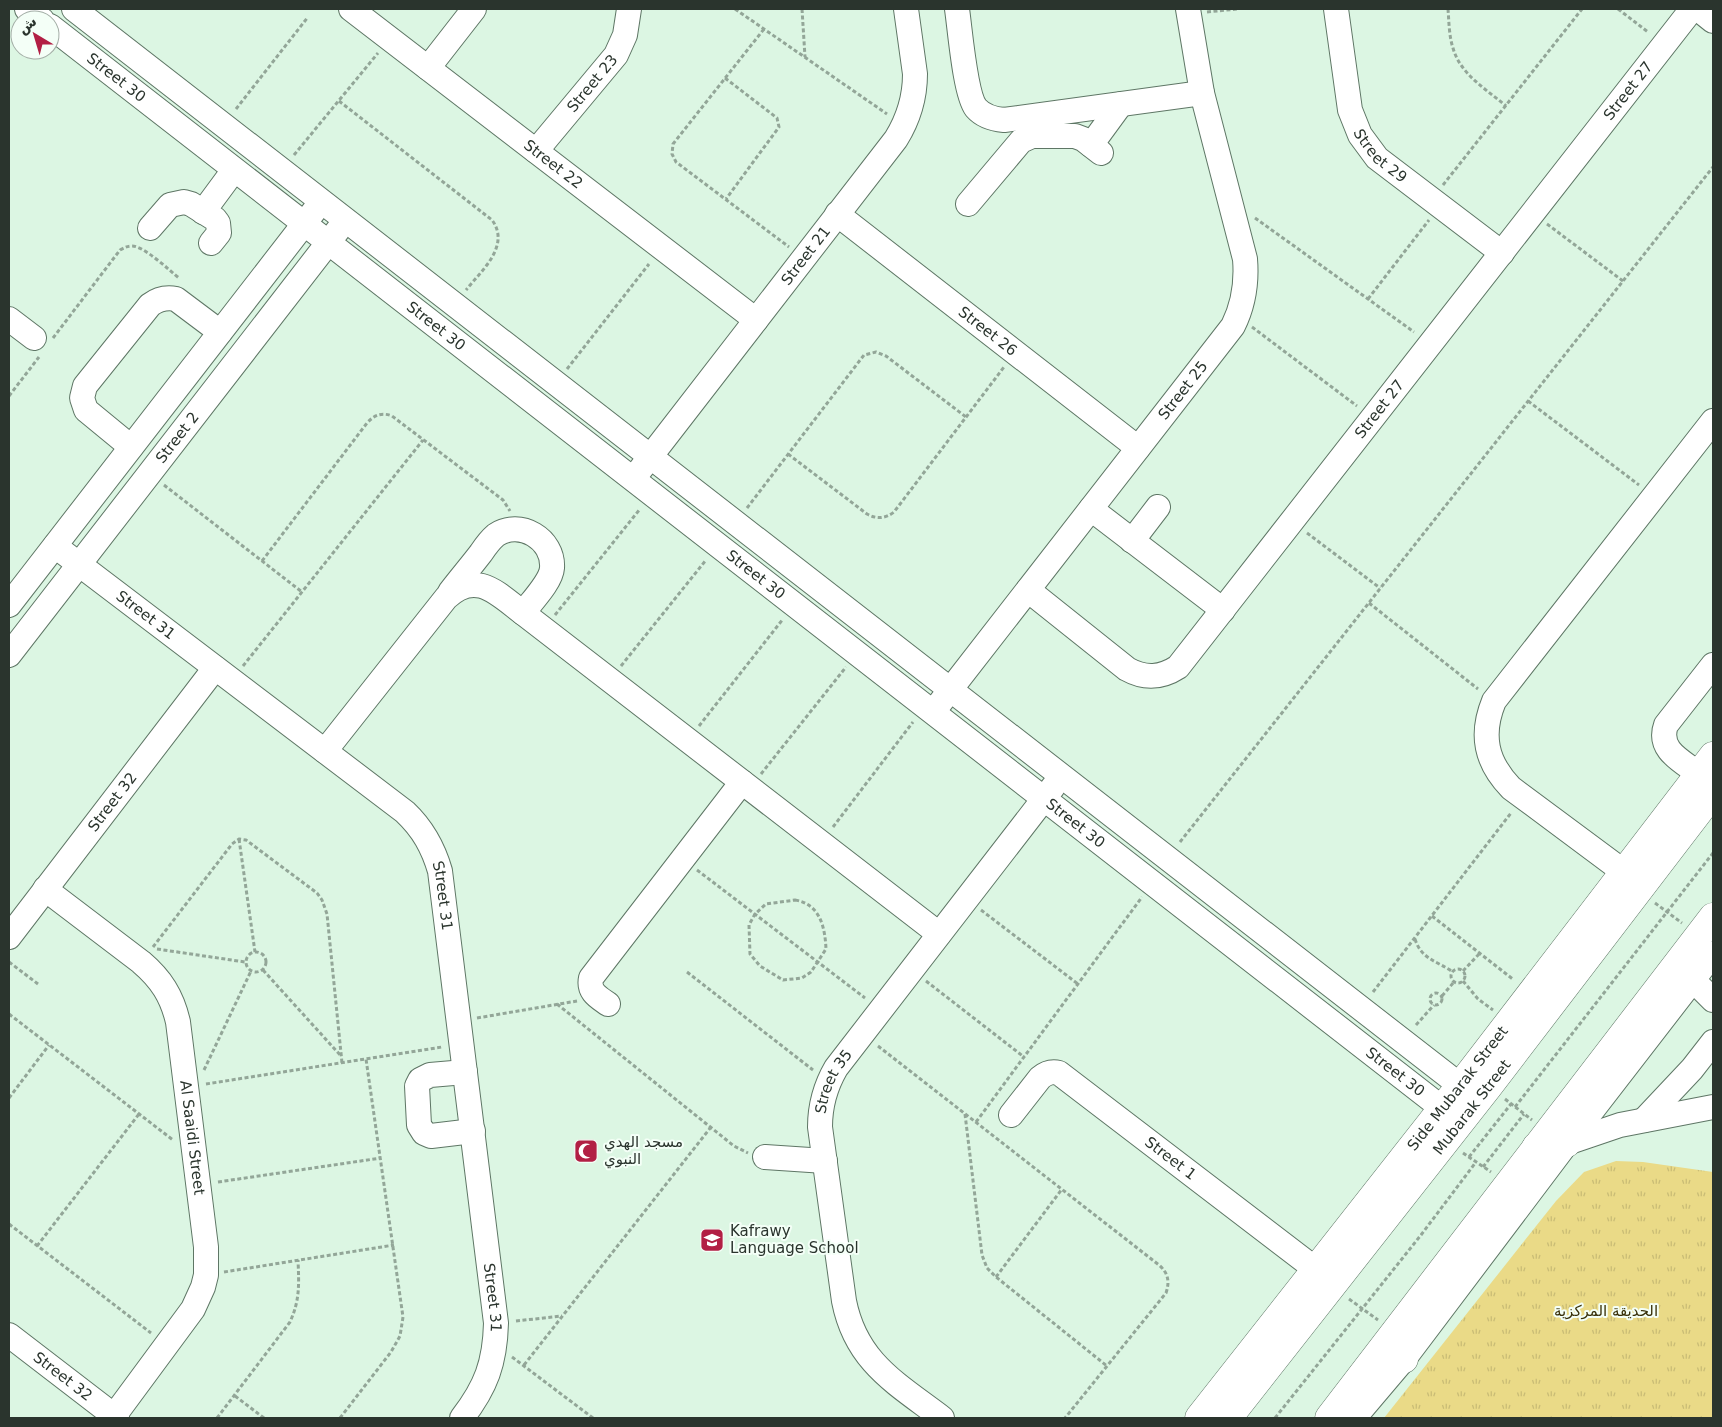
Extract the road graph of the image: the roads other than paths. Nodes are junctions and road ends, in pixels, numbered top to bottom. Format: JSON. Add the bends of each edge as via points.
{"nodes":[{"id":1,"x":74,"y":9,"type":"edge"},
{"id":2,"x":351,"y":9,"type":"edge"},
{"id":3,"x":474,"y":9,"type":"edge"},
{"id":4,"x":629,"y":9,"type":"edge"},
{"id":5,"x":906,"y":9,"type":"edge"},
{"id":6,"x":957,"y":9,"type":"edge"},
{"id":7,"x":1336,"y":9,"type":"edge"},
{"id":8,"x":1692,"y":9,"type":"edge"},
{"id":9,"x":1698,"y":9,"type":"edge"},
{"id":10,"x":1188,"y":11,"type":"edge"},
{"id":11,"x":1713,"y":21,"type":"edge"},
{"id":12,"x":60,"y":34,"type":"edge"},
{"id":13,"x":428,"y":68,"type":"junction"},
{"id":14,"x":1202,"y":93,"type":"junction"},
{"id":15,"x":1121,"y":104,"type":"junction"},
{"id":16,"x":536,"y":151,"type":"junction"},
{"id":17,"x":234,"y":170,"type":"junction"},
{"id":18,"x":321,"y":202,"type":"junction"},
{"id":19,"x":968,"y":204,"type":"dead end"},
{"id":20,"x":203,"y":212,"type":"junction"},
{"id":21,"x":837,"y":214,"type":"junction"},
{"id":22,"x":346,"y":220,"type":"junction"},
{"id":23,"x":304,"y":224,"type":"junction"},
{"id":24,"x":150,"y":228,"type":"dead end"},
{"id":25,"x":211,"y":243,"type":"dead end"},
{"id":26,"x":328,"y":243,"type":"junction"},
{"id":27,"x":1502,"y":253,"type":"junction"},
{"id":28,"x":9,"y":319,"type":"edge"},
{"id":29,"x":756,"y":320,"type":"junction"},
{"id":30,"x":220,"y":332,"type":"junction"},
{"id":31,"x":42,"y":344,"type":"road end"},
{"id":32,"x":1713,"y":422,"type":"edge"},
{"id":33,"x":131,"y":448,"type":"junction"},
{"id":34,"x":1138,"y":448,"type":"junction"},
{"id":35,"x":650,"y":457,"type":"junction"},
{"id":36,"x":633,"y":479,"type":"junction"},
{"id":37,"x":1158,"y":507,"type":"dead end"},
{"id":38,"x":1091,"y":509,"type":"junction"},
{"id":39,"x":1132,"y":541,"type":"junction"},
{"id":40,"x":55,"y":546,"type":"junction"},
{"id":41,"x":79,"y":564,"type":"junction"},
{"id":42,"x":1028,"y":590,"type":"junction"},
{"id":43,"x":446,"y":598,"type":"junction"},
{"id":44,"x":9,"y":605,"type":"edge"},
{"id":45,"x":1223,"y":610,"type":"junction"},
{"id":46,"x":523,"y":613,"type":"junction"},
{"id":47,"x":9,"y":655,"type":"edge"},
{"id":48,"x":1713,"y":665,"type":"edge"},
{"id":49,"x":224,"y":674,"type":"junction"},
{"id":50,"x":950,"y":690,"type":"junction"},
{"id":51,"x":929,"y":709,"type":"junction"},
{"id":52,"x":325,"y":751,"type":"junction"},
{"id":53,"x":1709,"y":774,"type":"edge"},
{"id":54,"x":1062,"y":776,"type":"junction"},
{"id":55,"x":746,"y":785,"type":"junction"},
{"id":56,"x":1044,"y":799,"type":"junction"},
{"id":57,"x":1631,"y":881,"type":"junction"},
{"id":58,"x":45,"y":890,"type":"junction"},
{"id":59,"x":939,"y":934,"type":"junction"},
{"id":60,"x":9,"y":937,"type":"edge"},
{"id":61,"x":1707,"y":944,"type":"edge"},
{"id":62,"x":1693,"y":980,"type":"junction"},
{"id":63,"x":1713,"y":1000,"type":"edge"},
{"id":64,"x":603,"y":1001,"type":"road end"},
{"id":65,"x":1713,"y":1042,"type":"edge"},
{"id":66,"x":465,"y":1072,"type":"junction"},
{"id":67,"x":1475,"y":1091,"type":"junction"},
{"id":68,"x":1713,"y":1107,"type":"edge"},
{"id":69,"x":1011,"y":1115,"type":"dead end"},
{"id":70,"x":1644,"y":1120,"type":"junction"},
{"id":71,"x":1450,"y":1124,"type":"junction"},
{"id":72,"x":473,"y":1131,"type":"junction"},
{"id":73,"x":1550,"y":1141,"type":"junction"},
{"id":74,"x":766,"y":1157,"type":"road end"},
{"id":75,"x":825,"y":1161,"type":"junction"},
{"id":76,"x":1328,"y":1280,"type":"junction"},
{"id":77,"x":9,"y":1335,"type":"edge"},
{"id":78,"x":1404,"y":1359,"type":"junction"},
{"id":79,"x":1362,"y":1376,"type":"junction"},
{"id":80,"x":115,"y":1417,"type":"edge"},
{"id":81,"x":462,"y":1418,"type":"edge"},
{"id":82,"x":942,"y":1418,"type":"edge"},
{"id":83,"x":1200,"y":1418,"type":"edge"},
{"id":84,"x":1228,"y":1418,"type":"edge"},
{"id":85,"x":1329,"y":1418,"type":"edge"},
{"id":86,"x":1354,"y":1418,"type":"edge"}],
"edges":[{"from":1,"to":18,"type":"street","name":"Street 30"},
{"from":2,"to":13,"type":"street","name":"Street 22"},
{"from":3,"to":13,"type":"street"},
{"from":4,"to":16,"type":"street","name":"Street 23","via":[[625,35],[616,55]]},
{"from":5,"to":21,"type":"street","name":"Street 21","via":[[915,74],[912,106],[896,138]]},
{"from":6,"to":15,"type":"street","via":[[968,91],[982,114],[1004,120]]},
{"from":7,"to":27,"type":"street","name":"Street 29","via":[[1350,110],[1367,146],[1383,163]]},
{"from":8,"to":27,"type":"street","name":"Street 27"},
{"from":9,"to":11,"type":"street"},
{"from":10,"to":14,"type":"street","name":"Street 25"},
{"from":12,"to":17,"type":"street","name":"Street 30"},
{"from":13,"to":16,"type":"street","name":"Street 22"},
{"from":14,"to":15,"type":"street"},
{"from":14,"to":34,"type":"street","name":"Street 25","via":[[1245,259],[1245,294],[1233,326]]},
{"from":15,"to":19,"type":"street","via":[[1096,149],[1072,135],[1026,138]]},
{"from":16,"to":29,"type":"street","name":"Street 22"},
{"from":17,"to":20,"type":"street"},
{"from":17,"to":23,"type":"street","name":"Street 30"},
{"from":18,"to":22,"type":"street","name":"Street 30"},
{"from":18,"to":23,"type":"street","name":"Street 2"},
{"from":20,"to":24,"type":"street","via":[[191,204],[177,202],[164,210]]},
{"from":20,"to":25,"type":"street","via":[[216,220],[220,228]]},
{"from":21,"to":29,"type":"street","name":"Street 21"},
{"from":21,"to":34,"type":"street","name":"Street 26"},
{"from":22,"to":26,"type":"street","name":"Street 2"},
{"from":22,"to":35,"type":"street","name":"Street 30"},
{"from":23,"to":26,"type":"street","name":"Street 30"},
{"from":23,"to":30,"type":"street","name":"Street 2"},
{"from":26,"to":36,"type":"street","name":"Street 30"},
{"from":26,"to":41,"type":"street","name":"Street 2"},
{"from":27,"to":45,"type":"street","name":"Street 27"},
{"from":28,"to":31,"type":"street"},
{"from":29,"to":35,"type":"street","name":"Street 21"},
{"from":30,"to":33,"type":"street","name":"Street 2"},
{"from":30,"to":33,"type":"street","via":[[176,299],[159,299],[150,305],[85,386],[82,398],[86,410]]},
{"from":32,"to":57,"type":"street","via":[[1494,701],[1489,712],[1486,736],[1491,759],[1503,779]]},
{"from":33,"to":40,"type":"street","name":"Street 2"},
{"from":34,"to":38,"type":"street","name":"Street 25"},
{"from":35,"to":36,"type":"street","name":"Street 21"},
{"from":35,"to":50,"type":"street","name":"Street 30"},
{"from":36,"to":51,"type":"street","name":"Street 30"},
{"from":37,"to":39,"type":"street"},
{"from":38,"to":39,"type":"street"},
{"from":38,"to":42,"type":"street","name":"Street 25"},
{"from":39,"to":45,"type":"street"},
{"from":40,"to":41,"type":"street","name":"Street 31"},
{"from":40,"to":44,"type":"street","name":"Street 2"},
{"from":41,"to":47,"type":"street","name":"Street 2"},
{"from":41,"to":49,"type":"street","name":"Street 31"},
{"from":42,"to":45,"type":"street","name":"Street 27","via":[[1127,669],[1144,676],[1163,675],[1178,667]]},
{"from":42,"to":50,"type":"street","name":"Street 25"},
{"from":43,"to":46,"type":"street","via":[[466,585],[482,585]]},
{"from":43,"to":46,"type":"street","via":[[494,537],[509,530],[526,531],[540,538],[552,560],[550,577]]},
{"from":43,"to":52,"type":"street"},
{"from":46,"to":55,"type":"street"},
{"from":48,"to":53,"type":"street","via":[[1666,725],[1664,732],[1664,744],[1670,752]]},
{"from":49,"to":52,"type":"street","name":"Street 31"},
{"from":49,"to":58,"type":"street","name":"Street 32"},
{"from":50,"to":51,"type":"street","name":"Street 25"},
{"from":50,"to":54,"type":"street","name":"Street 30"},
{"from":51,"to":56,"type":"street","name":"Street 30"},
{"from":52,"to":66,"type":"street","name":"Street 31","via":[[404,812],[430,843],[440,871]]},
{"from":53,"to":57,"type":"main road","name":"Mubarak Street"},
{"from":54,"to":56,"type":"street","name":"Street 35"},
{"from":54,"to":67,"type":"street","name":"Street 30","via":[[1402,1041]]},
{"from":55,"to":59,"type":"street"},
{"from":55,"to":64,"type":"street","via":[[683,858],[591,978],[590,987]]},
{"from":56,"to":59,"type":"street","name":"Street 35"},
{"from":56,"to":71,"type":"street","name":"Street 30"},
{"from":57,"to":67,"type":"main road","name":"Mubarak Street"},
{"from":57,"to":67,"type":"main road","name":"Side Mubarak Street","via":[[1513,1017]]},
{"from":58,"to":60,"type":"street","name":"Street 32"},
{"from":58,"to":80,"type":"street","name":"Al Saaidi Street","via":[[141,962],[164,985],[178,1022],[192,1087],[195,1157],[207,1256],[204,1287],[193,1309]]},
{"from":59,"to":75,"type":"street","name":"Street 35","via":[[828,1081],[820,1115]]},
{"from":61,"to":62,"type":"street"},
{"from":61,"to":73,"type":"main road"},
{"from":62,"to":63,"type":"street"},
{"from":62,"to":73,"type":"street"},
{"from":65,"to":70,"type":"street"},
{"from":66,"to":72,"type":"street","name":"Street 31"},
{"from":66,"to":72,"type":"street","via":[[430,1075],[420,1080],[417,1086],[419,1125],[424,1133],[431,1136]]},
{"from":67,"to":71,"type":"main road","name":"Mubarak Street"},
{"from":68,"to":70,"type":"street"},
{"from":69,"to":76,"type":"street","name":"Street 1","via":[[1040,1078],[1051,1072],[1059,1073]]},
{"from":70,"to":73,"type":"street"},
{"from":71,"to":76,"type":"main road","name":"Mubarak Street"},
{"from":72,"to":81,"type":"street","name":"Street 31","via":[[496,1333],[491,1368],[482,1390]]},
{"from":73,"to":78,"type":"street"},
{"from":73,"to":79,"type":"main road","via":[[1508,1184]]},
{"from":74,"to":75,"type":"street"},
{"from":75,"to":82,"type":"street","name":"Street 35","via":[[844,1301],[851,1328],[866,1356],[878,1368]]},
{"from":76,"to":83,"type":"main road"},
{"from":76,"to":84,"type":"main road","name":"Mubarak Street"},
{"from":77,"to":80,"type":"street","name":"Street 32"},
{"from":78,"to":79,"type":"main road"},
{"from":78,"to":86,"type":"street"},
{"from":79,"to":85,"type":"main road"}]}
